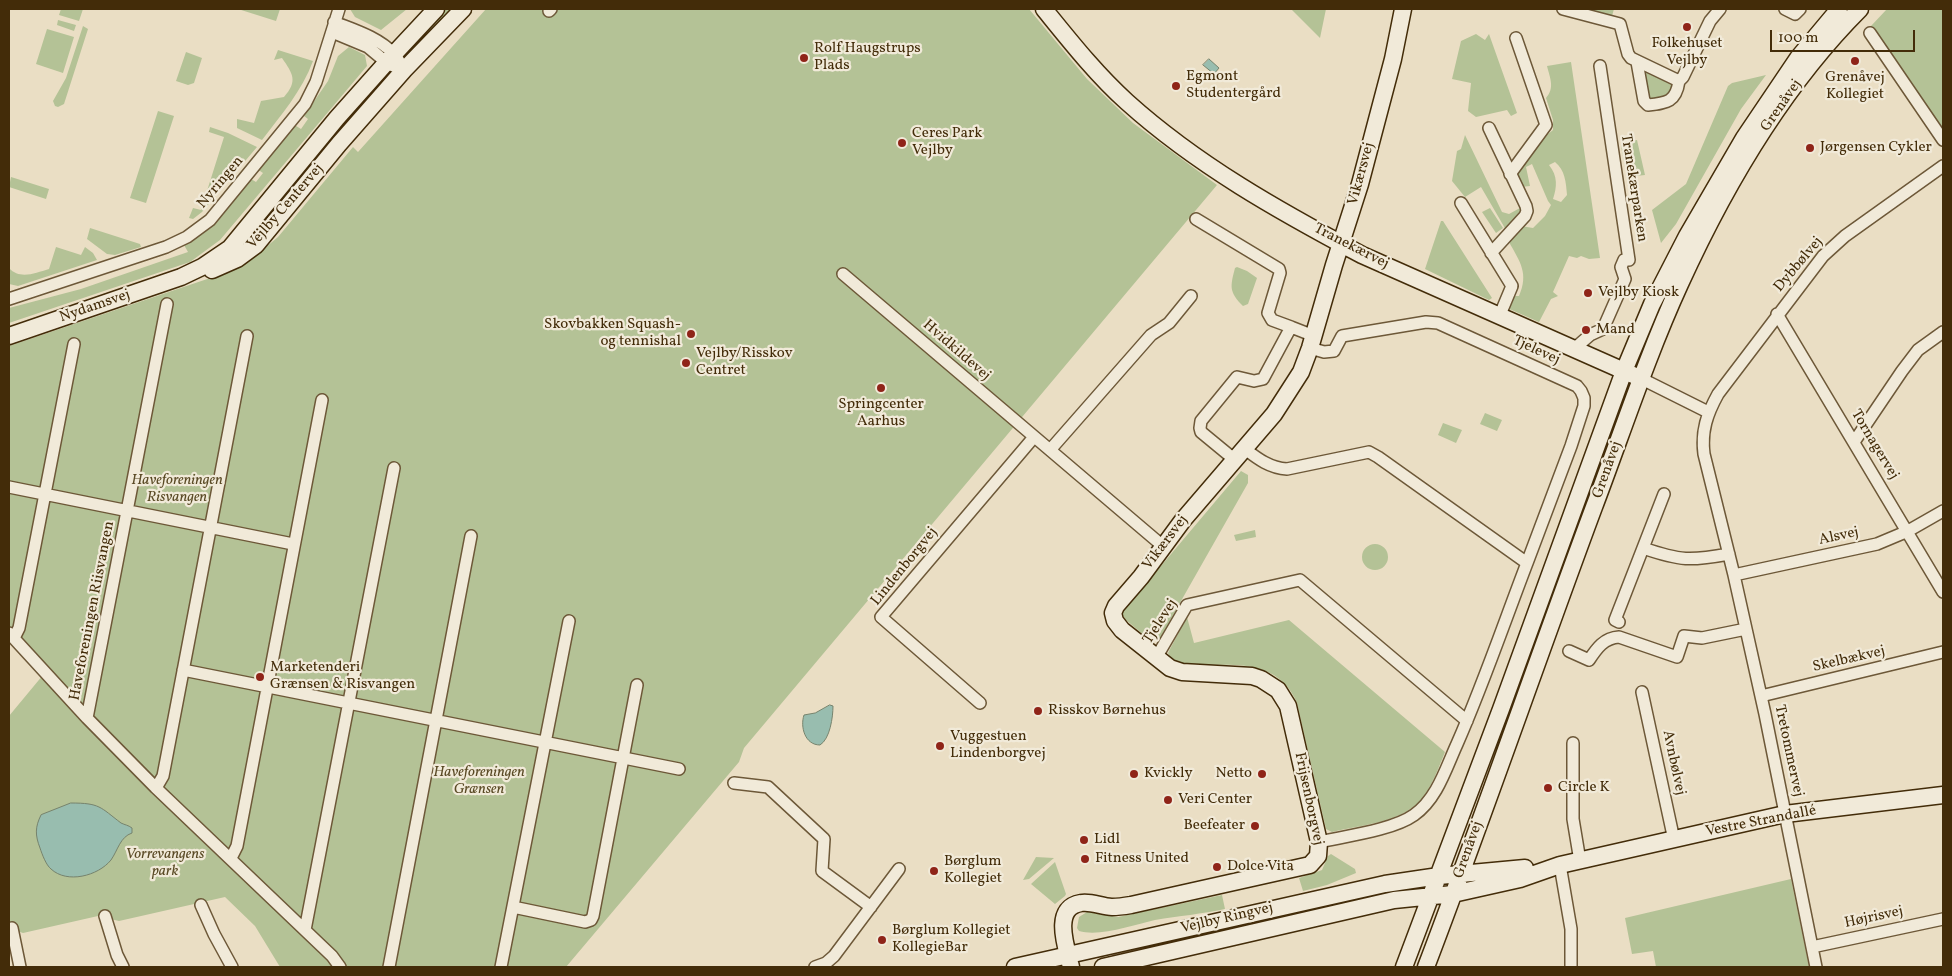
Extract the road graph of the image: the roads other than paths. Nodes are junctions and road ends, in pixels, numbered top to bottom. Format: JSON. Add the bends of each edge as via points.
{"nodes":[{"id":1,"x":339,"y":9,"type":"edge"},
{"id":2,"x":436,"y":9,"type":"edge"},
{"id":3,"x":462,"y":9,"type":"edge"},
{"id":4,"x":1044,"y":9,"type":"edge"},
{"id":5,"x":1403,"y":9,"type":"edge"},
{"id":6,"x":1562,"y":9,"type":"edge"},
{"id":7,"x":1720,"y":9,"type":"edge"},
{"id":8,"x":1785,"y":9,"type":"edge"},
{"id":9,"x":1800,"y":9,"type":"edge"},
{"id":10,"x":1839,"y":9,"type":"edge"},
{"id":11,"x":1860,"y":9,"type":"edge"},
{"id":12,"x":333,"y":27,"type":"junction"},
{"id":13,"x":1870,"y":33,"type":"dead end"},
{"id":14,"x":1516,"y":38,"type":"dead end"},
{"id":15,"x":390,"y":58,"type":"junction"},
{"id":16,"x":1637,"y":62,"type":"junction"},
{"id":17,"x":1600,"y":66,"type":"dead end"},
{"id":18,"x":404,"y":70,"type":"junction"},
{"id":19,"x":1679,"y":81,"type":"junction"},
{"id":20,"x":1489,"y":128,"type":"dead end"},
{"id":21,"x":1943,"y":140,"type":"edge"},
{"id":22,"x":1943,"y":166,"type":"edge"},
{"id":23,"x":1510,"y":174,"type":"junction"},
{"id":24,"x":1461,"y":203,"type":"dead end"},
{"id":25,"x":1196,"y":219,"type":"dead end"},
{"id":26,"x":1342,"y":244,"type":"junction"},
{"id":27,"x":1491,"y":253,"type":"junction"},
{"id":28,"x":843,"y":274,"type":"dead end"},
{"id":29,"x":181,"y":277,"type":"junction"},
{"id":30,"x":1191,"y":296,"type":"dead end"},
{"id":31,"x":9,"y":299,"type":"edge"},
{"id":32,"x":167,"y":304,"type":"dead end"},
{"id":33,"x":1778,"y":314,"type":"junction"},
{"id":34,"x":1499,"y":317,"type":"junction"},
{"id":35,"x":1291,"y":327,"type":"junction"},
{"id":36,"x":1943,"y":332,"type":"edge"},
{"id":37,"x":9,"y":336,"type":"edge"},
{"id":38,"x":248,"y":336,"type":"dead end"},
{"id":39,"x":1312,"y":342,"type":"junction"},
{"id":40,"x":74,"y":344,"type":"dead end"},
{"id":41,"x":1574,"y":349,"type":"junction"},
{"id":42,"x":1624,"y":371,"type":"junction"},
{"id":43,"x":1642,"y":379,"type":"junction"},
{"id":44,"x":322,"y":400,"type":"dead end"},
{"id":45,"x":1708,"y":412,"type":"junction"},
{"id":46,"x":1034,"y":437,"type":"junction"},
{"id":47,"x":1854,"y":442,"type":"junction"},
{"id":48,"x":1050,"y":450,"type":"junction"},
{"id":49,"x":1240,"y":454,"type":"junction"},
{"id":50,"x":394,"y":468,"type":"dead end"},
{"id":51,"x":9,"y":487,"type":"edge"},
{"id":52,"x":45,"y":494,"type":"junction"},
{"id":53,"x":1664,"y":494,"type":"dead end"},
{"id":54,"x":128,"y":510,"type":"junction"},
{"id":55,"x":1943,"y":511,"type":"edge"},
{"id":56,"x":211,"y":527,"type":"junction"},
{"id":57,"x":1908,"y":531,"type":"junction"},
{"id":58,"x":471,"y":536,"type":"dead end"},
{"id":59,"x":293,"y":544,"type":"junction"},
{"id":60,"x":1164,"y":546,"type":"junction"},
{"id":61,"x":1642,"y":548,"type":"junction"},
{"id":62,"x":1729,"y":554,"type":"junction"},
{"id":63,"x":1527,"y":563,"type":"junction"},
{"id":64,"x":1734,"y":575,"type":"junction"},
{"id":65,"x":1943,"y":592,"type":"edge"},
{"id":66,"x":569,"y":621,"type":"dead end"},
{"id":67,"x":1619,"y":622,"type":"dead end"},
{"id":68,"x":1746,"y":629,"type":"junction"},
{"id":69,"x":1122,"y":630,"type":"joint"},
{"id":70,"x":11,"y":636,"type":"edge"},
{"id":71,"x":1569,"y":651,"type":"dead end"},
{"id":72,"x":1943,"y":652,"type":"edge"},
{"id":73,"x":1156,"y":658,"type":"junction"},
{"id":74,"x":183,"y":670,"type":"junction"},
{"id":75,"x":637,"y":685,"type":"dead end"},
{"id":76,"x":267,"y":687,"type":"junction"},
{"id":77,"x":1642,"y":692,"type":"dead end"},
{"id":78,"x":1761,"y":696,"type":"junction"},
{"id":79,"x":980,"y":703,"type":"dead end"},
{"id":80,"x":349,"y":704,"type":"junction"},
{"id":81,"x":88,"y":718,"type":"junction"},
{"id":82,"x":1467,"y":721,"type":"junction"},
{"id":83,"x":435,"y":722,"type":"junction"},
{"id":84,"x":545,"y":743,"type":"junction"},
{"id":85,"x":1573,"y":743,"type":"dead end"},
{"id":86,"x":623,"y":757,"type":"junction"},
{"id":87,"x":679,"y":768,"type":"dead end"},
{"id":88,"x":734,"y":783,"type":"dead end"},
{"id":89,"x":156,"y":788,"type":"junction"},
{"id":90,"x":1943,"y":795,"type":"edge"},
{"id":91,"x":1785,"y":814,"type":"junction"},
{"id":92,"x":1674,"y":840,"type":"junction"},
{"id":93,"x":1319,"y":842,"type":"junction"},
{"id":94,"x":231,"y":858,"type":"junction"},
{"id":95,"x":1580,"y":861,"type":"junction"},
{"id":96,"x":1560,"y":865,"type":"junction"},
{"id":97,"x":899,"y":869,"type":"dead end"},
{"id":98,"x":1460,"y":875,"type":"junction"},
{"id":99,"x":1439,"y":876,"type":"junction"},
{"id":100,"x":1453,"y":894,"type":"junction"},
{"id":101,"x":1431,"y":896,"type":"junction"},
{"id":102,"x":201,"y":905,"type":"dead end"},
{"id":103,"x":513,"y":907,"type":"junction"},
{"id":104,"x":871,"y":907,"type":"junction"},
{"id":105,"x":105,"y":916,"type":"dead end"},
{"id":106,"x":1943,"y":919,"type":"edge"},
{"id":107,"x":12,"y":928,"type":"dead end"},
{"id":108,"x":305,"y":930,"type":"junction"},
{"id":109,"x":1812,"y":947,"type":"junction"},
{"id":110,"x":1070,"y":961,"type":"edge"},
{"id":111,"x":20,"y":967,"type":"edge"},
{"id":112,"x":123,"y":967,"type":"edge"},
{"id":113,"x":232,"y":967,"type":"edge"},
{"id":114,"x":340,"y":967,"type":"edge"},
{"id":115,"x":389,"y":967,"type":"edge"},
{"id":116,"x":501,"y":967,"type":"edge"},
{"id":117,"x":816,"y":967,"type":"edge"},
{"id":118,"x":1016,"y":967,"type":"edge"},
{"id":119,"x":1103,"y":967,"type":"edge"},
{"id":120,"x":1404,"y":967,"type":"edge"},
{"id":121,"x":1426,"y":967,"type":"edge"},
{"id":122,"x":1571,"y":967,"type":"edge"},
{"id":123,"x":1816,"y":967,"type":"edge"}],
"edges":[{"from":1,"to":12,"type":"street","name":"Nyringen"},
{"from":2,"to":15,"type":"street","name":"Vejlby Centervej"},
{"from":3,"to":18,"type":"street","name":"Vejlby Centervej"},
{"from":4,"to":26,"type":"street","name":"Tranekærvej","via":[[1096,72],[1161,131],[1232,180]]},
{"from":5,"to":26,"type":"street","name":"Vikærsvej","via":[[1394,59]]},
{"from":6,"to":16,"type":"street","via":[[1620,24],[1628,54]]},
{"from":7,"to":19,"type":"street","via":[[1710,21]]},
{"from":8,"to":9,"type":"street","via":[[1795,14]]},
{"from":10,"to":42,"type":"street","name":"Grenåvej","via":[[1798,58],[1714,186],[1662,282]]},
{"from":11,"to":43,"type":"street","name":"Grenåvej","via":[[1784,101],[1726,193],[1681,282]]},
{"from":12,"to":15,"type":"street","via":[[359,31]]},
{"from":12,"to":31,"type":"street","name":"Nyringen","via":[[316,82],[305,104],[210,220],[166,247]]},
{"from":13,"to":21,"type":"street"},
{"from":14,"to":23,"type":"street","via":[[1546,125]]},
{"from":15,"to":18,"type":"street"},
{"from":15,"to":29,"type":"street","name":"Vejlby Centervej","via":[[230,248]]},
{"from":16,"to":19,"type":"street"},
{"from":16,"to":19,"type":"street","via":[[1644,101],[1648,104],[1673,99]]},
{"from":17,"to":41,"type":"street","name":"Tranekærparken","via":[[1628,260],[1624,260],[1621,267],[1625,279],[1603,329]]},
{"from":18,"to":29,"type":"street","name":"Vejlby Centervej","via":[[256,245],[224,265]]},
{"from":20,"to":23,"type":"street"},
{"from":22,"to":33,"type":"street","name":"Dybbølvej","via":[[1823,256]]},
{"from":23,"to":27,"type":"street","via":[[1527,211]]},
{"from":24,"to":27,"type":"street"},
{"from":25,"to":35,"type":"street","via":[[1279,269],[1268,313],[1272,320]]},
{"from":26,"to":34,"type":"street","name":"Tranekærvej"},
{"from":26,"to":39,"type":"street","name":"Vikærsvej"},
{"from":27,"to":34,"type":"street","via":[[1512,286]]},
{"from":28,"to":46,"type":"street","name":"Hvidkildevej"},
{"from":29,"to":37,"type":"street","name":"Nydamsvej"},
{"from":30,"to":48,"type":"street","via":[[1169,323],[1151,335]]},
{"from":32,"to":54,"type":"street","name":"Haveforeningen Riisvangen"},
{"from":33,"to":45,"type":"street","name":"Dybbølvej"},
{"from":33,"to":47,"type":"street","name":"Tornagervej"},
{"from":34,"to":41,"type":"street","name":"Tranekærvej"},
{"from":35,"to":39,"type":"street"},
{"from":35,"to":49,"type":"street","via":[[1266,376],[1254,381],[1237,377],[1201,421],[1201,432]]},
{"from":36,"to":47,"type":"street","via":[[1918,350]]},
{"from":38,"to":56,"type":"street"},
{"from":39,"to":49,"type":"street","name":"Vikærsvej","via":[[1290,392]]},
{"from":39,"to":63,"type":"street","name":"Tjelevej","via":[[1321,352],[1329,352],[1334,351],[1342,336],[1426,322],[1438,323],[1582,391],[1584,406]]},
{"from":40,"to":52,"type":"street"},
{"from":41,"to":42,"type":"street","name":"Tranekærvej"},
{"from":42,"to":43,"type":"street","name":"Tranekærvej"},
{"from":42,"to":99,"type":"street","name":"Grenåvej"},
{"from":43,"to":45,"type":"street","name":"Tranekærvej"},
{"from":43,"to":98,"type":"street","name":"Grenåvej"},
{"from":44,"to":59,"type":"street"},
{"from":45,"to":62,"type":"street","name":"Tretommervej","via":[[1702,440],[1704,454]]},
{"from":46,"to":48,"type":"street","name":"Hvidkildevej"},
{"from":46,"to":79,"type":"street","name":"Lindenborgvej","via":[[880,617]]},
{"from":47,"to":57,"type":"street","name":"Tornagervej"},
{"from":48,"to":60,"type":"street","name":"Hvidkildevej"},
{"from":49,"to":60,"type":"street","name":"Vikærsvej"},
{"from":49,"to":63,"type":"street","via":[[1287,469],[1369,452]]},
{"from":50,"to":80,"type":"street"},
{"from":51,"to":52,"type":"street","name":"Haveforeningen Riisvangen"},
{"from":52,"to":54,"type":"street","name":"Haveforeningen Riisvangen"},
{"from":52,"to":70,"type":"street","via":[[19,628]]},
{"from":53,"to":61,"type":"street"},
{"from":54,"to":56,"type":"street","name":"Haveforeningen Riisvangen"},
{"from":54,"to":81,"type":"street","name":"Haveforeningen Riisvangen"},
{"from":55,"to":57,"type":"street","name":"Alsvej"},
{"from":56,"to":59,"type":"street","name":"Haveforeningen Riisvangen"},
{"from":56,"to":74,"type":"street"},
{"from":57,"to":64,"type":"street","name":"Alsvej","via":[[1876,544]]},
{"from":57,"to":65,"type":"street","name":"Tornagervej"},
{"from":58,"to":83,"type":"street"},
{"from":59,"to":76,"type":"street"},
{"from":60,"to":69,"type":"street","name":"Vikærsvej","via":[[1116,606],[1114,618]]},
{"from":61,"to":62,"type":"street","via":[[1685,560]]},
{"from":61,"to":67,"type":"street","via":[[1615,620]]},
{"from":62,"to":64,"type":"street","name":"Tretommervej"},
{"from":63,"to":82,"type":"street","name":"Tjelevej"},
{"from":64,"to":68,"type":"street","name":"Tretommervej"},
{"from":66,"to":84,"type":"street"},
{"from":68,"to":71,"type":"street","via":[[1702,638],[1684,636],[1677,657],[1619,636],[1602,642],[1589,660]]},
{"from":68,"to":78,"type":"street","name":"Tretommervej"},
{"from":69,"to":73,"type":"street","name":"Frijsenborgvej"},
{"from":70,"to":81,"type":"street"},
{"from":72,"to":78,"type":"street","name":"Skelbækvej"},
{"from":73,"to":82,"type":"street","name":"Tjelevej","via":[[1187,604],[1300,580]]},
{"from":73,"to":93,"type":"street","name":"Frijsenborgvej","via":[[1182,672],[1252,676],[1278,690],[1288,706]]},
{"from":74,"to":76,"type":"street"},
{"from":74,"to":89,"type":"street","via":[[163,776]]},
{"from":75,"to":86,"type":"street"},
{"from":76,"to":80,"type":"street"},
{"from":76,"to":94,"type":"street","via":[[237,846]]},
{"from":77,"to":92,"type":"street","name":"Avnbølvej"},
{"from":78,"to":91,"type":"street","name":"Tretommervej"},
{"from":80,"to":83,"type":"street"},
{"from":80,"to":108,"type":"street"},
{"from":81,"to":89,"type":"street"},
{"from":82,"to":93,"type":"street","name":"Tjelevej","via":[[1438,786],[1427,804],[1414,815],[1398,823]]},
{"from":83,"to":84,"type":"street"},
{"from":83,"to":115,"type":"street"},
{"from":84,"to":86,"type":"street"},
{"from":84,"to":103,"type":"street"},
{"from":85,"to":95,"type":"street","via":[[1574,819]]},
{"from":86,"to":87,"type":"street"},
{"from":86,"to":103,"type":"street","via":[[591,920],[585,922]]},
{"from":88,"to":104,"type":"street","via":[[768,787],[824,839],[822,871]]},
{"from":89,"to":94,"type":"street"},
{"from":90,"to":91,"type":"street","name":"Vestre Strandallé"},
{"from":91,"to":92,"type":"street","name":"Vestre Strandallé"},
{"from":91,"to":109,"type":"street","name":"Tretommervej"},
{"from":92,"to":95,"type":"street","name":"Vestre Strandallé"},
{"from":93,"to":110,"type":"street","name":"Frijsenborgvej","via":[[1318,856],[1310,864],[1132,905],[1074,905],[1067,911],[1062,927]]},
{"from":94,"to":108,"type":"street"},
{"from":95,"to":96,"type":"street","name":"Vestre Strandallé"},
{"from":96,"to":98,"type":"street","name":"Vestre Strandallé"},
{"from":96,"to":100,"type":"street","name":"Vestre Strandallé","via":[[1520,879]]},
{"from":96,"to":122,"type":"street","via":[[1571,929]]},
{"from":97,"to":104,"type":"street"},
{"from":98,"to":99,"type":"street","name":"Vestre Strandallé"},
{"from":98,"to":100,"type":"street","name":"Grenåvej"},
{"from":99,"to":101,"type":"street","name":"Grenåvej"},
{"from":99,"to":110,"type":"street","name":"Vejlby Ringvej","via":[[1385,884]]},
{"from":100,"to":101,"type":"street","name":"Vejlby Ringvej"},
{"from":100,"to":121,"type":"street","name":"Grenåvej"},
{"from":101,"to":119,"type":"street","name":"Vejlby Ringvej","via":[[1394,900]]},
{"from":101,"to":120,"type":"street","name":"Grenåvej"},
{"from":102,"to":113,"type":"street"},
{"from":103,"to":116,"type":"street"},
{"from":104,"to":117,"type":"street","via":[[829,961]]},
{"from":105,"to":112,"type":"street"},
{"from":106,"to":109,"type":"street","name":"Højrisvej"},
{"from":107,"to":111,"type":"street"},
{"from":108,"to":114,"type":"street"},
{"from":109,"to":123,"type":"street","name":"Tretommervej"},
{"from":110,"to":118,"type":"street","name":"Vejlby Ringvej"}]}
